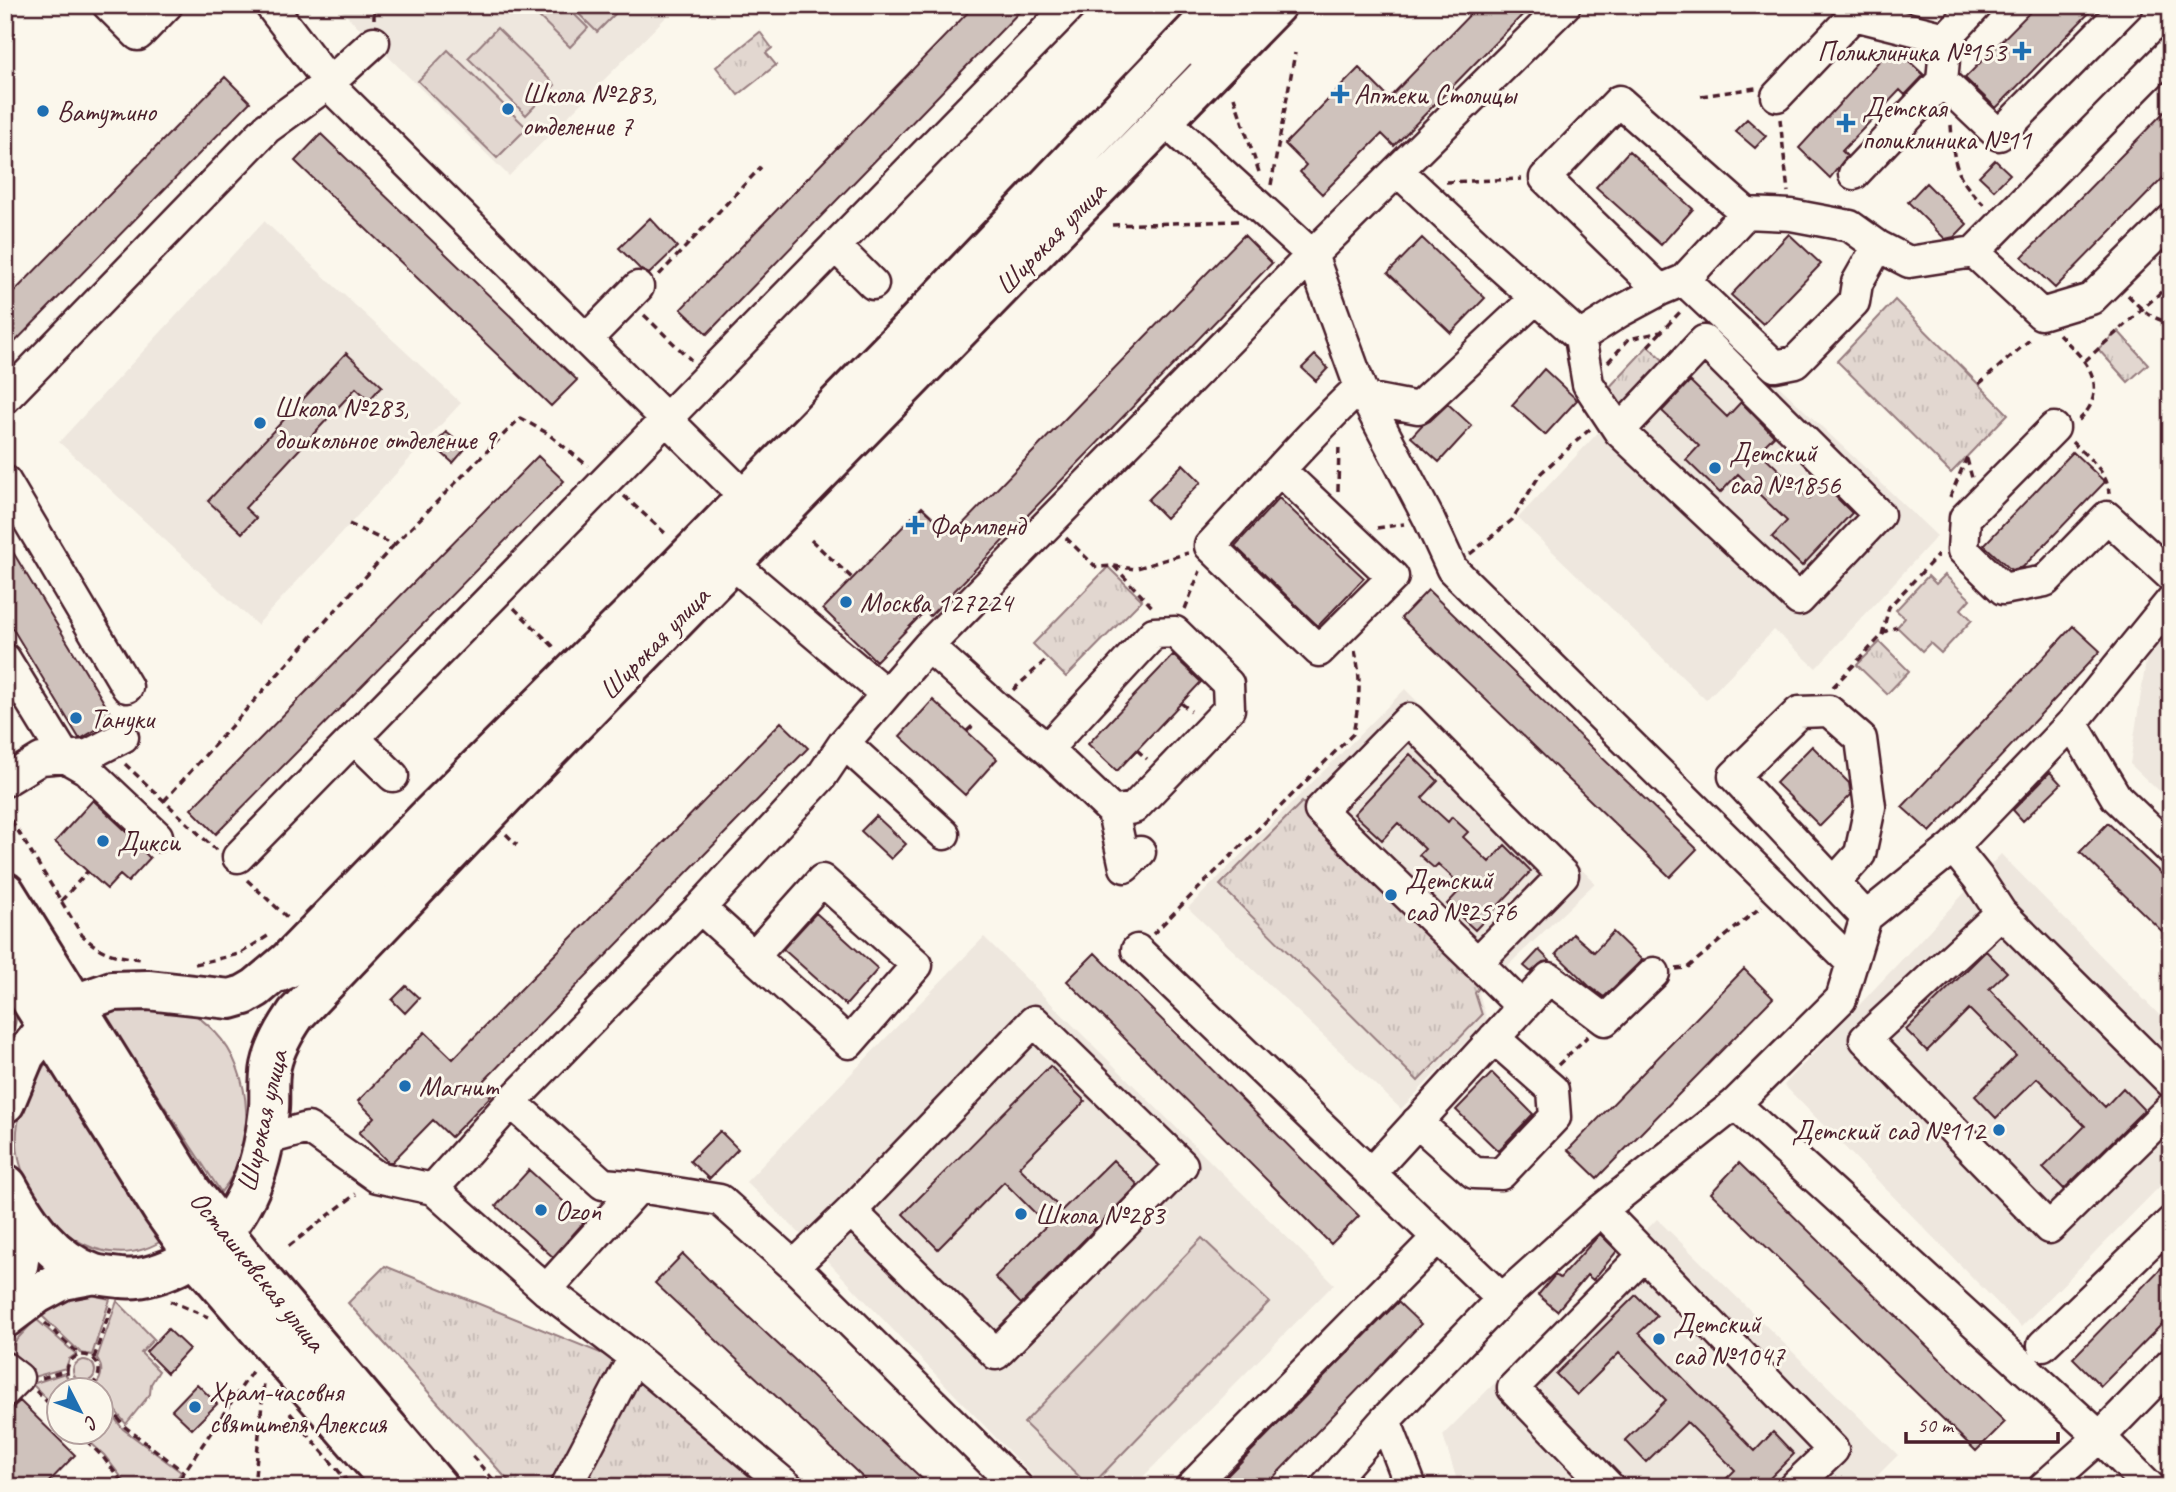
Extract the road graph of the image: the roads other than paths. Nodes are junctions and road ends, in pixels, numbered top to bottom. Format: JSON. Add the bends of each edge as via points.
{"nodes":[{"id":1,"x":108,"y":5,"type":"edge"},
{"id":2,"x":167,"y":5,"type":"edge"},
{"id":3,"x":271,"y":5,"type":"edge"},
{"id":4,"x":1071,"y":5,"type":"edge"},
{"id":5,"x":1247,"y":5,"type":"edge"},
{"id":6,"x":1276,"y":5,"type":"edge"},
{"id":7,"x":1565,"y":5,"type":"edge"},
{"id":8,"x":1978,"y":5,"type":"edge"},
{"id":9,"x":2128,"y":5,"type":"edge"},
{"id":10,"x":1220,"y":27,"type":"edge"},
{"id":11,"x":1946,"y":38,"type":"junction"},
{"id":12,"x":374,"y":42,"type":"dead end"},
{"id":13,"x":2169,"y":55,"type":"edge"},
{"id":14,"x":330,"y":83,"type":"junction"},
{"id":15,"x":1945,"y":85,"type":"junction"},
{"id":16,"x":1777,"y":96,"type":"road end"},
{"id":17,"x":1164,"y":120,"type":"junction"},
{"id":18,"x":1854,"y":174,"type":"dead end"},
{"id":19,"x":1405,"y":177,"type":"junction"},
{"id":20,"x":1746,"y":213,"type":"junction"},
{"id":21,"x":2171,"y":220,"type":"edge"},
{"id":22,"x":835,"y":246,"type":"junction"},
{"id":23,"x":1878,"y":246,"type":"junction"},
{"id":24,"x":1974,"y":252,"type":"junction"},
{"id":25,"x":1312,"y":256,"type":"junction"},
{"id":26,"x":873,"y":284,"type":"dead end"},
{"id":27,"x":1681,"y":287,"type":"junction"},
{"id":28,"x":632,"y":293,"type":"road end"},
{"id":29,"x":1536,"y":298,"type":"junction"},
{"id":30,"x":1580,"y":337,"type":"junction"},
{"id":31,"x":586,"y":340,"type":"junction"},
{"id":32,"x":882,"y":382,"type":"junction"},
{"id":33,"x":1355,"y":397,"type":"junction"},
{"id":34,"x":5,"y":398,"type":"edge"},
{"id":35,"x":666,"y":419,"type":"junction"},
{"id":36,"x":1613,"y":422,"type":"junction"},
{"id":37,"x":2066,"y":425,"type":"road end"},
{"id":38,"x":1280,"y":471,"type":"junction"},
{"id":39,"x":9,"y":496,"type":"edge"},
{"id":40,"x":744,"y":498,"type":"junction"},
{"id":41,"x":732,"y":563,"type":"junction"},
{"id":42,"x":2171,"y":576,"type":"edge"},
{"id":43,"x":2171,"y":601,"type":"edge"},
{"id":44,"x":928,"y":646,"type":"junction"},
{"id":45,"x":5,"y":659,"type":"edge"},
{"id":46,"x":127,"y":687,"type":"dead end"},
{"id":47,"x":886,"y":694,"type":"junction"},
{"id":48,"x":2072,"y":723,"type":"junction"},
{"id":49,"x":354,"y":738,"type":"junction"},
{"id":50,"x":114,"y":742,"type":"road end"},
{"id":51,"x":844,"y":743,"type":"junction"},
{"id":52,"x":1048,"y":749,"type":"junction"},
{"id":53,"x":65,"y":757,"type":"junction"},
{"id":54,"x":515,"y":757,"type":"junction"},
{"id":55,"x":393,"y":776,"type":"dead end"},
{"id":56,"x":5,"y":780,"type":"edge"},
{"id":57,"x":1113,"y":812,"type":"junction"},
{"id":58,"x":944,"y":834,"type":"dead end"},
{"id":59,"x":157,"y":836,"type":"dead end"},
{"id":60,"x":1953,"y":847,"type":"junction"},
{"id":61,"x":2171,"y":850,"type":"edge"},
{"id":62,"x":1140,"y":852,"type":"dead end"},
{"id":63,"x":233,"y":862,"type":"road end"},
{"id":64,"x":1834,"y":883,"type":"junction"},
{"id":65,"x":5,"y":892,"type":"edge"},
{"id":66,"x":700,"y":908,"type":"junction"},
{"id":67,"x":2001,"y":913,"type":"junction"},
{"id":68,"x":1866,"y":918,"type":"junction"},
{"id":69,"x":1137,"y":950,"type":"road end"},
{"id":70,"x":325,"y":955,"type":"junction"},
{"id":71,"x":754,"y":956,"type":"junction"},
{"id":72,"x":5,"y":959,"type":"edge"},
{"id":73,"x":1852,"y":963,"type":"junction"},
{"id":74,"x":1477,"y":964,"type":"junction"},
{"id":75,"x":1654,"y":973,"type":"road end"},
{"id":76,"x":256,"y":988,"type":"junction"},
{"id":77,"x":1522,"y":1007,"type":"junction"},
{"id":78,"x":296,"y":1014,"type":"junction"},
{"id":79,"x":61,"y":1015,"type":"junction"},
{"id":80,"x":1494,"y":1038,"type":"junction"},
{"id":81,"x":2171,"y":1082,"type":"edge"},
{"id":82,"x":511,"y":1102,"type":"junction"},
{"id":83,"x":5,"y":1103,"type":"edge"},
{"id":84,"x":1735,"y":1104,"type":"junction"},
{"id":85,"x":2171,"y":1108,"type":"edge"},
{"id":86,"x":1417,"y":1122,"type":"junction"},
{"id":87,"x":263,"y":1140,"type":"junction"},
{"id":88,"x":1370,"y":1174,"type":"junction"},
{"id":89,"x":6,"y":1181,"type":"edge"},
{"id":90,"x":639,"y":1187,"type":"junction"},
{"id":91,"x":433,"y":1189,"type":"junction"},
{"id":92,"x":1601,"y":1210,"type":"junction"},
{"id":93,"x":850,"y":1211,"type":"junction"},
{"id":94,"x":2171,"y":1222,"type":"edge"},
{"id":95,"x":1437,"y":1238,"type":"junction"},
{"id":96,"x":208,"y":1244,"type":"junction"},
{"id":97,"x":1643,"y":1256,"type":"junction"},
{"id":98,"x":794,"y":1266,"type":"junction"},
{"id":99,"x":105,"y":1286,"type":"junction"},
{"id":100,"x":546,"y":1290,"type":"junction"},
{"id":101,"x":1502,"y":1299,"type":"junction"},
{"id":102,"x":16,"y":1312,"type":"edge"},
{"id":103,"x":2043,"y":1345,"type":"dead end"},
{"id":104,"x":634,"y":1357,"type":"junction"},
{"id":105,"x":2171,"y":1364,"type":"edge"},
{"id":106,"x":5,"y":1367,"type":"edge"},
{"id":107,"x":5,"y":1391,"type":"edge"},
{"id":108,"x":1385,"y":1420,"type":"junction"},
{"id":109,"x":2100,"y":1437,"type":"junction"},
{"id":110,"x":395,"y":1487,"type":"edge"},
{"id":111,"x":438,"y":1487,"type":"edge"},
{"id":112,"x":566,"y":1487,"type":"edge"},
{"id":113,"x":788,"y":1487,"type":"edge"},
{"id":114,"x":1017,"y":1487,"type":"edge"},
{"id":115,"x":1191,"y":1487,"type":"edge"},
{"id":116,"x":1326,"y":1487,"type":"edge"},
{"id":117,"x":1411,"y":1487,"type":"edge"},
{"id":118,"x":1609,"y":1487,"type":"edge"},
{"id":119,"x":1794,"y":1487,"type":"edge"},
{"id":120,"x":2044,"y":1487,"type":"edge"},
{"id":121,"x":2150,"y":1487,"type":"edge"}],
"edges":[{"from":1,"to":2,"type":"lane","via":[[138,35]]},
{"from":3,"to":14,"type":"lane"},
{"from":4,"to":22,"type":"lane"},
{"from":5,"to":10,"type":"lane","name":"Широкая улица"},
{"from":6,"to":10,"type":"main road","name":"Широкая улица"},
{"from":7,"to":19,"type":"lane"},
{"from":8,"to":11,"type":"lane"},
{"from":9,"to":15,"type":"lane","via":[[1999,135]]},
{"from":10,"to":17,"type":"main road","name":"Широкая улица"},
{"from":10,"to":32,"type":"main road","name":"Широкая улица"},
{"from":11,"to":15,"type":"lane"},
{"from":11,"to":16,"type":"lane","via":[[1854,15]]},
{"from":12,"to":14,"type":"lane"},
{"from":13,"to":24,"type":"lane"},
{"from":14,"to":31,"type":"lane"},
{"from":14,"to":34,"type":"lane","via":[[267,128]]},
{"from":15,"to":18,"type":"lane"},
{"from":17,"to":25,"type":"lane"},
{"from":17,"to":32,"type":"main road","name":"Широкая улица"},
{"from":19,"to":25,"type":"lane"},
{"from":19,"to":29,"type":"lane"},
{"from":20,"to":23,"type":"lane","via":[[1791,215],[1850,226]]},
{"from":20,"to":27,"type":"lane"},
{"from":20,"to":27,"type":"lane","via":[[1619,101],[1545,177]]},
{"from":21,"to":24,"type":"lane","via":[[2091,299],[2045,319]]},
{"from":22,"to":26,"type":"lane"},
{"from":22,"to":35,"type":"lane"},
{"from":23,"to":24,"type":"lane","via":[[1909,262]]},
{"from":23,"to":27,"type":"lane","via":[[1857,283],[1854,302],[1795,362],[1775,366]]},
{"from":25,"to":33,"type":"lane"},
{"from":25,"to":44,"type":"lane"},
{"from":27,"to":30,"type":"lane","via":[[1619,312]]},
{"from":28,"to":31,"type":"lane"},
{"from":29,"to":30,"type":"lane"},
{"from":29,"to":33,"type":"lane","via":[[1418,408]]},
{"from":30,"to":36,"type":"lane","via":[[1588,384]]},
{"from":31,"to":35,"type":"lane"},
{"from":32,"to":40,"type":"main road","name":"Широкая улица"},
{"from":32,"to":41,"type":"main road","name":"Широкая улица"},
{"from":32,"to":54,"type":"lane","name":"Широкая улица"},
{"from":33,"to":38,"type":"lane"},
{"from":33,"to":73,"type":"lane","via":[[1429,519],[1452,569]]},
{"from":35,"to":40,"type":"lane"},
{"from":35,"to":49,"type":"lane"},
{"from":36,"to":36,"type":"lane","via":[[1704,341],[1879,515],[1799,600]]},
{"from":37,"to":42,"type":"lane","via":[[1965,518],[1963,550],[2003,589],[2045,581],[2107,517]]},
{"from":38,"to":38,"type":"lane","via":[[1392,577],[1319,651],[1210,546]]},
{"from":39,"to":46,"type":"lane"},
{"from":40,"to":54,"type":"main road","name":"Широкая улица","via":[[645,601]]},
{"from":41,"to":47,"type":"lane"},
{"from":41,"to":54,"type":"main road","name":"Широкая улица"},
{"from":43,"to":48,"type":"lane"},
{"from":44,"to":47,"type":"lane"},
{"from":44,"to":52,"type":"lane"},
{"from":45,"to":53,"type":"lane"},
{"from":47,"to":51,"type":"lane"},
{"from":48,"to":60,"type":"lane"},
{"from":48,"to":61,"type":"lane","via":[[2116,797]]},
{"from":49,"to":55,"type":"lane"},
{"from":49,"to":63,"type":"lane"},
{"from":50,"to":53,"type":"lane","via":[[88,755]]},
{"from":51,"to":58,"type":"lane"},
{"from":51,"to":66,"type":"lane","via":[[821,777]]},
{"from":52,"to":57,"type":"lane"},
{"from":52,"to":57,"type":"lane","via":[[1154,633],[1175,632],[1228,684],[1229,709],[1134,808]]},
{"from":53,"to":56,"type":"lane","via":[[41,759]]},
{"from":53,"to":59,"type":"lane","via":[[86,769]]},
{"from":54,"to":70,"type":"lane","name":"Широкая улица"},
{"from":54,"to":76,"type":"main road","name":"Широкая улица","via":[[430,815]]},
{"from":54,"to":78,"type":"main road","name":"Широкая улица"},
{"from":57,"to":62,"type":"lane","via":[[1125,867]]},
{"from":60,"to":67,"type":"lane"},
{"from":60,"to":68,"type":"lane"},
{"from":64,"to":64,"type":"lane","via":[[1734,776],[1799,712],[1829,710],[1861,739],[1870,807],[1860,854]]},
{"from":64,"to":68,"type":"lane"},
{"from":65,"to":79,"type":"main road"},
{"from":66,"to":71,"type":"lane"},
{"from":66,"to":82,"type":"lane"},
{"from":67,"to":81,"type":"lane"},
{"from":67,"to":85,"type":"lane","via":[[1865,1039],[2049,1228]]},
{"from":68,"to":73,"type":"lane"},
{"from":69,"to":88,"type":"lane"},
{"from":70,"to":76,"type":"lane","name":"Широкая улица"},
{"from":70,"to":78,"type":"lane"},
{"from":71,"to":71,"type":"lane","via":[[849,1043],[917,965],[822,880]]},
{"from":72,"to":79,"type":"main road"},
{"from":73,"to":84,"type":"lane","via":[[1841,999]]},
{"from":74,"to":74,"type":"lane","via":[[1320,810],[1409,719],[1563,875]]},
{"from":74,"to":77,"type":"lane"},
{"from":75,"to":77,"type":"lane","via":[[1605,1020],[1549,978]]},
{"from":76,"to":79,"type":"main road","name":"Широкая улица","via":[[230,999],[112,991]]},
{"from":77,"to":80,"type":"lane"},
{"from":78,"to":87,"type":"main road","name":"Широкая улица","via":[[282,1035],[271,1066]]},
{"from":79,"to":83,"type":"main road","via":[[25,1055]]},
{"from":79,"to":96,"type":"main road","name":"Осташковская улица","via":[[163,1211]]},
{"from":80,"to":86,"type":"lane"},
{"from":80,"to":86,"type":"lane","via":[[1553,1090],[1555,1117],[1501,1174],[1474,1173]]},
{"from":82,"to":90,"type":"lane","via":[[603,1184]]},
{"from":82,"to":91,"type":"lane"},
{"from":84,"to":92,"type":"lane"},
{"from":84,"to":109,"type":"lane"},
{"from":86,"to":88,"type":"lane"},
{"from":87,"to":91,"type":"lane","via":[[308,1128],[377,1177]]},
{"from":87,"to":96,"type":"main road","name":"Широкая улица","via":[[255,1177],[240,1211]]},
{"from":88,"to":95,"type":"lane"},
{"from":89,"to":99,"type":"main road","via":[[23,1215],[43,1240]]},
{"from":89,"to":102,"type":"main road","via":[[21,1235]]},
{"from":90,"to":98,"type":"lane","via":[[720,1200]]},
{"from":90,"to":100,"type":"lane"},
{"from":91,"to":100,"type":"lane"},
{"from":92,"to":97,"type":"lane"},
{"from":92,"to":101,"type":"lane"},
{"from":93,"to":93,"type":"lane","via":[[1034,1021],[1182,1165],[996,1354]]},
{"from":93,"to":98,"type":"lane"},
{"from":94,"to":103,"type":"lane"},
{"from":95,"to":101,"type":"lane"},
{"from":95,"to":115,"type":"lane"},
{"from":96,"to":99,"type":"main road","name":"Широкая улица","via":[[171,1270]]},
{"from":96,"to":110,"type":"main road","name":"Осташковская улица"},
{"from":96,"to":111,"type":"main road","name":"Осташковская улица"},
{"from":97,"to":118,"type":"lane","via":[[1513,1388]]},
{"from":97,"to":119,"type":"lane","via":[[1833,1450]]},
{"from":98,"to":114,"type":"lane"},
{"from":99,"to":102,"type":"main road","via":[[63,1280]]},
{"from":100,"to":104,"type":"lane"},
{"from":101,"to":108,"type":"lane"},
{"from":104,"to":112,"type":"lane"},
{"from":104,"to":113,"type":"lane"},
{"from":105,"to":109,"type":"lane"},
{"from":106,"to":107,"type":"lane","via":[[18,1378]]},
{"from":108,"to":116,"type":"lane"},
{"from":108,"to":117,"type":"lane"},
{"from":109,"to":120,"type":"lane"},
{"from":109,"to":121,"type":"lane"}]}
